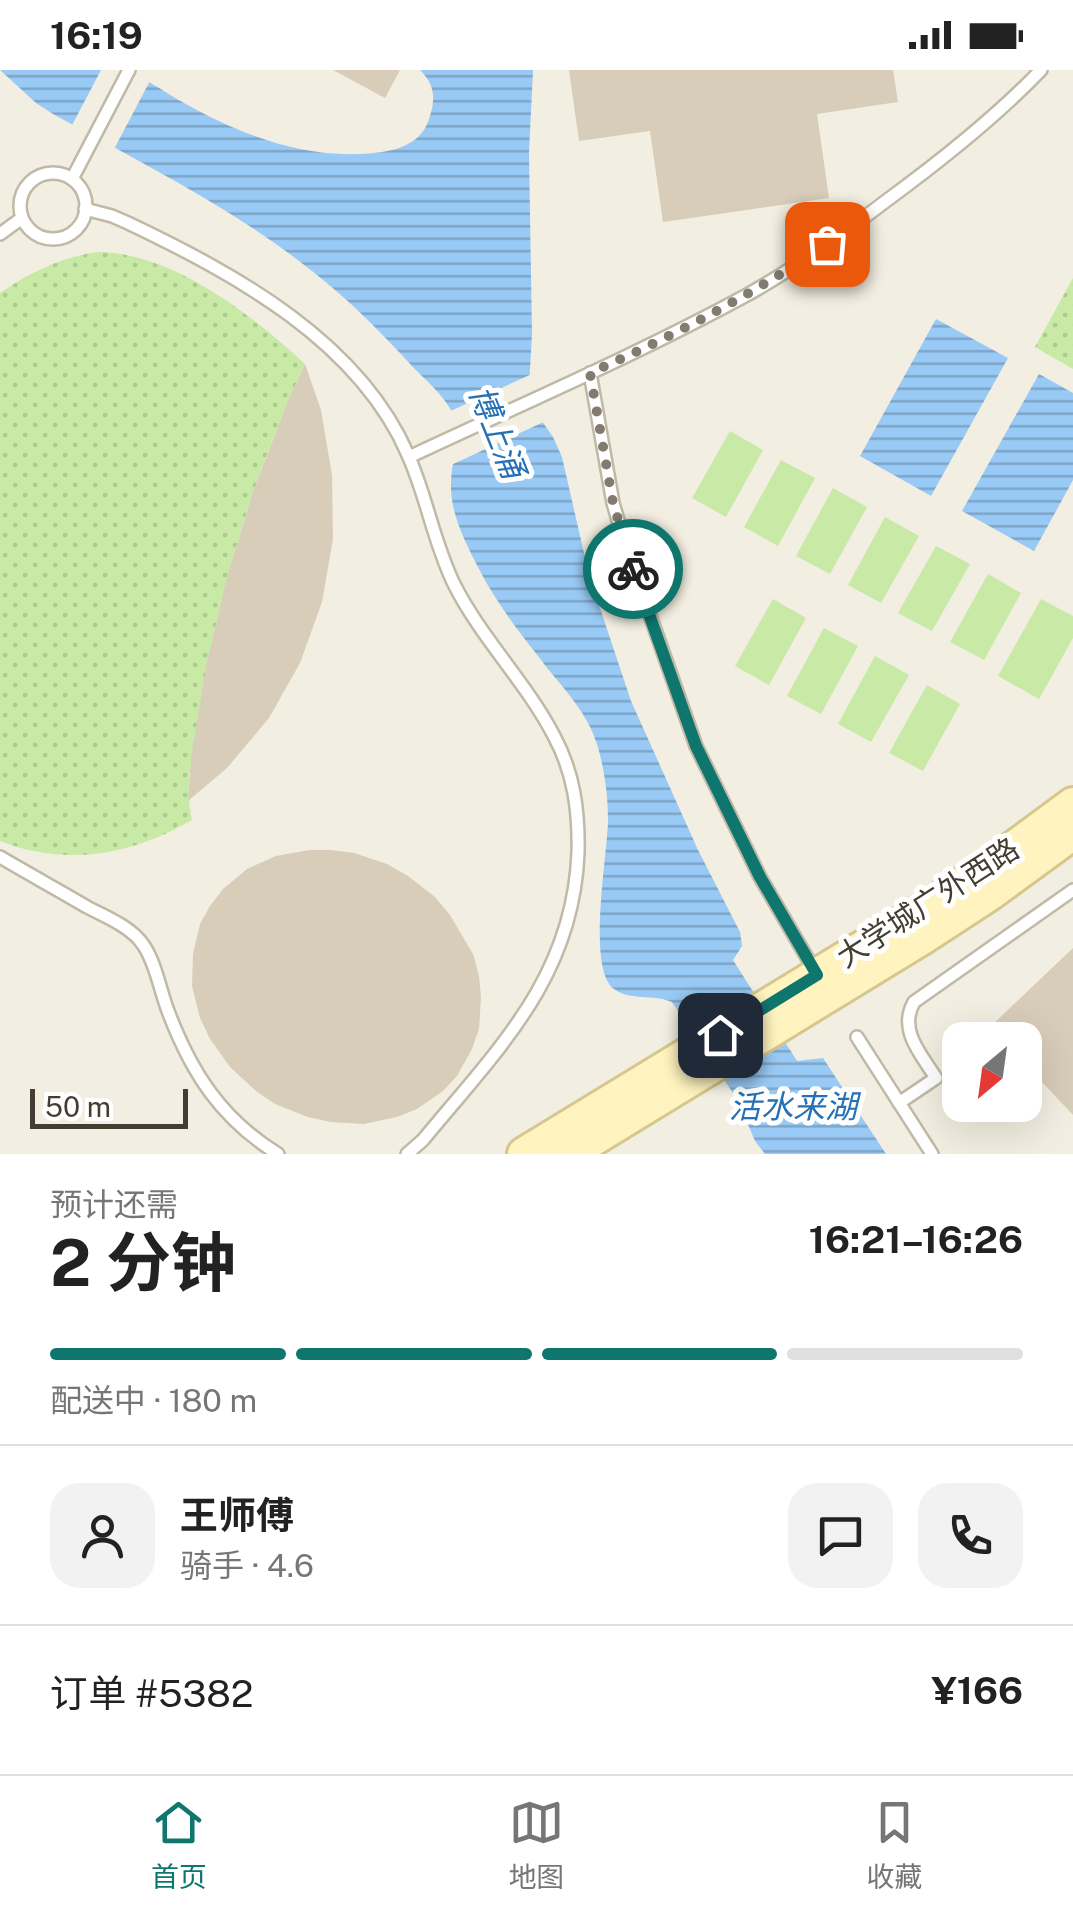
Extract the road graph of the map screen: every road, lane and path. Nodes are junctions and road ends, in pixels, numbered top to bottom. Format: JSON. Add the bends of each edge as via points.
{"nodes":[{"id":1,"x":129,"y":70,"type":"edge"},
{"id":2,"x":1041,"y":70,"type":"edge"},
{"id":3,"x":72,"y":179,"type":"junction"},
{"id":4,"x":86,"y":209,"type":"junction"},
{"id":5,"x":22,"y":218,"type":"junction"},
{"id":6,"x":0,"y":234,"type":"edge"},
{"id":7,"x":590,"y":373,"type":"junction"},
{"id":8,"x":409,"y":457,"type":"junction"},
{"id":9,"x":1073,"y":804,"type":"edge"},
{"id":10,"x":1073,"y":833,"type":"edge"},
{"id":11,"x":0,"y":858,"type":"edge"},
{"id":12,"x":1073,"y":890,"type":"edge"},
{"id":13,"x":823,"y":985,"type":"junction"},
{"id":14,"x":857,"y":1036,"type":"dead end"},
{"id":15,"x":899,"y":1103,"type":"junction"},
{"id":16,"x":278,"y":1154,"type":"edge"},
{"id":17,"x":407,"y":1154,"type":"edge"},
{"id":18,"x":524,"y":1154,"type":"edge"},
{"id":19,"x":569,"y":1154,"type":"edge"},
{"id":20,"x":932,"y":1154,"type":"edge"}],
"edges":[{"from":1,"to":3,"type":"lane"},
{"from":2,"to":7,"type":"lane","via":[[860,222],[733,302]]},
{"from":3,"to":4,"type":"lane"},
{"from":3,"to":5,"type":"lane","via":[[50,173],[29,183],[21,196]]},
{"from":4,"to":5,"type":"lane","via":[[62,238],[38,236]]},
{"from":4,"to":8,"type":"lane","via":[[177,247],[293,316],[367,389]]},
{"from":5,"to":6,"type":"lane"},
{"from":7,"to":8,"type":"lane"},
{"from":7,"to":13,"type":"lane","via":[[613,503],[696,746]]},
{"from":8,"to":17,"type":"lane","via":[[460,596],[567,763],[578,836],[574,900],[551,968],[500,1047]]},
{"from":9,"to":13,"type":"main road","name":"大学城广外西路"},
{"from":10,"to":13,"type":"main road","name":"大学城广外西路","via":[[991,893]]},
{"from":11,"to":16,"type":"lane","via":[[140,941],[210,1095]]},
{"from":12,"to":15,"type":"lane","via":[[914,1002],[908,1031],[936,1078]]},
{"from":13,"to":18,"type":"main road","name":"大学城广外西路"},
{"from":13,"to":19,"type":"main road","name":"大学城广外西路"},
{"from":14,"to":15,"type":"lane"},
{"from":15,"to":20,"type":"lane"}]}
